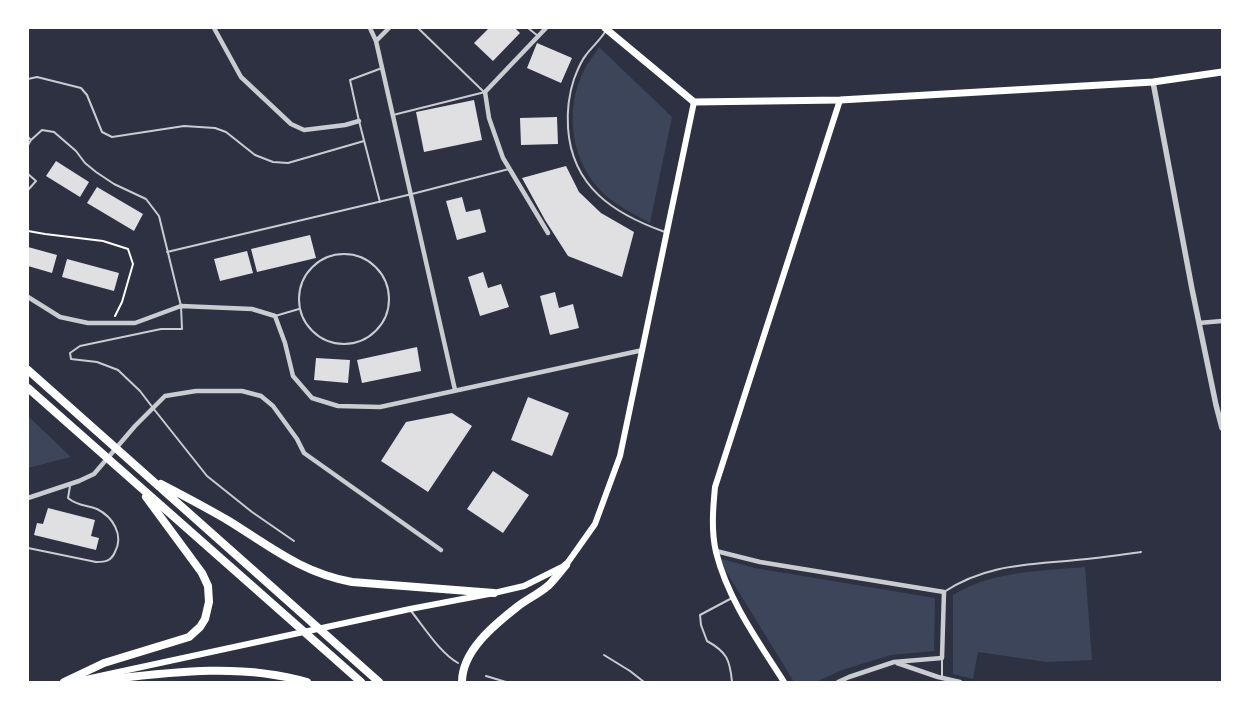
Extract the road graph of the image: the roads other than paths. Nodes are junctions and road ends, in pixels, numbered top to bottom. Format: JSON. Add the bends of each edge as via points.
{"nodes":[{"id":1,"x":214,"y":28,"type":"edge"},
{"id":2,"x":370,"y":28,"type":"edge"},
{"id":3,"x":389,"y":28,"type":"edge"},
{"id":4,"x":418,"y":28,"type":"edge"},
{"id":5,"x":528,"y":28,"type":"edge"},
{"id":6,"x":546,"y":28,"type":"edge"},
{"id":7,"x":606,"y":28,"type":"edge"},
{"id":8,"x":538,"y":36,"type":"junction"},
{"id":9,"x":376,"y":41,"type":"junction"},
{"id":10,"x":382,"y":68,"type":"junction"},
{"id":11,"x":1222,"y":72,"type":"edge"},
{"id":12,"x":28,"y":78,"type":"edge"},
{"id":13,"x":1153,"y":82,"type":"junction"},
{"id":14,"x":485,"y":92,"type":"junction"},
{"id":15,"x":840,"y":100,"type":"junction"},
{"id":16,"x":694,"y":102,"type":"junction"},
{"id":17,"x":393,"y":115,"type":"junction"},
{"id":18,"x":358,"y":121,"type":"junction"},
{"id":19,"x":28,"y":137,"type":"edge"},
{"id":20,"x":31,"y":140,"type":"junction"},
{"id":21,"x":364,"y":141,"type":"junction"},
{"id":22,"x":28,"y":146,"type":"edge"},
{"id":23,"x":510,"y":169,"type":"junction"},
{"id":24,"x":28,"y":174,"type":"edge"},
{"id":25,"x":28,"y":190,"type":"edge"},
{"id":26,"x":412,"y":194,"type":"junction"},
{"id":27,"x":380,"y":202,"type":"junction"},
{"id":28,"x":548,"y":233,"type":"dead end"},
{"id":29,"x":667,"y":233,"type":"junction"},
{"id":30,"x":167,"y":252,"type":"junction"},
{"id":31,"x":28,"y":297,"type":"edge"},
{"id":32,"x":181,"y":306,"type":"junction"},
{"id":33,"x":299,"y":309,"type":"junction"},
{"id":34,"x":275,"y":316,"type":"junction"},
{"id":35,"x":1222,"y":320,"type":"edge"},
{"id":36,"x":1199,"y":323,"type":"junction"},
{"id":37,"x":643,"y":350,"type":"junction"},
{"id":38,"x":28,"y":370,"type":"edge"},
{"id":39,"x":28,"y":388,"type":"edge"},
{"id":40,"x":456,"y":390,"type":"junction"},
{"id":41,"x":152,"y":408,"type":"junction"},
{"id":42,"x":1222,"y":428,"type":"edge"},
{"id":43,"x":150,"y":478,"type":"junction"},
{"id":44,"x":72,"y":484,"type":"junction"},
{"id":45,"x":138,"y":485,"type":"junction"},
{"id":46,"x":28,"y":498,"type":"edge"},
{"id":47,"x":294,"y":541,"type":"dead end"},
{"id":48,"x":28,"y":548,"type":"edge"},
{"id":49,"x":441,"y":550,"type":"dead end"},
{"id":50,"x":716,"y":551,"type":"junction"},
{"id":51,"x":1141,"y":552,"type":"dead end"},
{"id":52,"x":566,"y":565,"type":"junction"},
{"id":53,"x":944,"y":592,"type":"junction"},
{"id":54,"x":494,"y":593,"type":"junction"},
{"id":55,"x":732,"y":598,"type":"junction"},
{"id":56,"x":410,"y":609,"type":"junction"},
{"id":57,"x":604,"y":655,"type":"dead end"},
{"id":58,"x":942,"y":658,"type":"junction"},
{"id":59,"x":894,"y":662,"type":"junction"},
{"id":60,"x":458,"y":663,"type":"dead end"},
{"id":61,"x":486,"y":676,"type":"dead end"},
{"id":62,"x":942,"y":678,"type":"junction"},
{"id":63,"x":64,"y":682,"type":"edge"},
{"id":64,"x":72,"y":682,"type":"edge"},
{"id":65,"x":85,"y":682,"type":"edge"},
{"id":66,"x":307,"y":682,"type":"edge"},
{"id":67,"x":361,"y":682,"type":"edge"},
{"id":68,"x":379,"y":682,"type":"edge"},
{"id":69,"x":462,"y":682,"type":"edge"},
{"id":70,"x":506,"y":682,"type":"edge"},
{"id":71,"x":644,"y":682,"type":"edge"},
{"id":72,"x":732,"y":682,"type":"edge"},
{"id":73,"x":784,"y":682,"type":"edge"},
{"id":74,"x":838,"y":682,"type":"edge"},
{"id":75,"x":960,"y":682,"type":"edge"}],
"edges":[{"from":1,"to":18,"type":"street","via":[[241,77],[291,124],[304,130]]},
{"from":2,"to":9,"type":"street"},
{"from":3,"to":9,"type":"street"},
{"from":4,"to":14,"type":"lane"},
{"from":5,"to":8,"type":"lane"},
{"from":6,"to":8,"type":"street"},
{"from":7,"to":16,"type":"highway"},
{"from":7,"to":29,"type":"lane","via":[[584,57],[574,80],[567,114],[569,143],[577,166],[593,191],[615,210]]},
{"from":8,"to":14,"type":"street"},
{"from":9,"to":10,"type":"street"},
{"from":10,"to":17,"type":"street"},
{"from":10,"to":18,"type":"lane","via":[[350,80]]},
{"from":11,"to":13,"type":"highway"},
{"from":12,"to":21,"type":"lane","via":[[37,77],[81,88],[87,94],[102,132],[112,137],[184,126],[215,128],[226,132],[255,155],[273,162],[288,163]]},
{"from":13,"to":15,"type":"highway"},
{"from":13,"to":36,"type":"street"},
{"from":14,"to":17,"type":"lane"},
{"from":14,"to":23,"type":"street","via":[[490,118],[503,158]]},
{"from":15,"to":16,"type":"highway"},
{"from":15,"to":50,"type":"main road","via":[[715,487],[713,520]]},
{"from":16,"to":29,"type":"main road"},
{"from":17,"to":26,"type":"street"},
{"from":18,"to":21,"type":"lane"},
{"from":19,"to":20,"type":"lane"},
{"from":20,"to":22,"type":"lane"},
{"from":20,"to":30,"type":"lane","via":[[42,130],[54,132],[96,172],[146,200],[159,216]]},
{"from":21,"to":27,"type":"lane"},
{"from":23,"to":26,"type":"lane"},
{"from":23,"to":28,"type":"street"},
{"from":24,"to":25,"type":"lane","via":[[36,181]]},
{"from":26,"to":27,"type":"lane"},
{"from":26,"to":40,"type":"street"},
{"from":27,"to":30,"type":"lane"},
{"from":29,"to":37,"type":"main road"},
{"from":30,"to":32,"type":"lane"},
{"from":31,"to":32,"type":"street","via":[[60,317],[88,323],[135,323]]},
{"from":32,"to":34,"type":"street","via":[[252,309]]},
{"from":32,"to":41,"type":"lane","via":[[182,329],[161,329],[116,338],[80,346],[70,353],[72,359],[96,362],[118,370],[140,390]]},
{"from":33,"to":33,"type":"lane","via":[[305,323],[316,335],[345,345],[360,342],[384,321],[389,306],[388,291],[375,266],[349,254],[334,255],[321,260],[302,281]]},
{"from":33,"to":34,"type":"lane"},
{"from":34,"to":40,"type":"street","via":[[293,376],[312,398],[338,406],[380,407]]},
{"from":35,"to":36,"type":"street"},
{"from":36,"to":42,"type":"street"},
{"from":37,"to":40,"type":"street"},
{"from":37,"to":52,"type":"main road","via":[[620,456],[595,524]]},
{"from":38,"to":43,"type":"highway"},
{"from":39,"to":45,"type":"highway"},
{"from":41,"to":44,"type":"street","via":[[94,474]]},
{"from":41,"to":47,"type":"lane","via":[[207,476]]},
{"from":41,"to":49,"type":"street","via":[[165,396],[196,391],[242,391],[261,396],[273,406],[304,453]]},
{"from":43,"to":54,"type":"highway","via":[[305,568],[352,582]]},
{"from":43,"to":68,"type":"highway"},
{"from":44,"to":46,"type":"street"},
{"from":44,"to":48,"type":"lane","via":[[68,498],[96,509],[115,525],[118,547],[113,556],[107,562],[96,562]]},
{"from":45,"to":63,"type":"highway","via":[[202,573],[208,586],[205,619],[189,637],[104,663]]},
{"from":45,"to":67,"type":"highway"},
{"from":50,"to":53,"type":"street","via":[[760,562]]},
{"from":50,"to":55,"type":"main road"},
{"from":51,"to":53,"type":"lane","via":[[1005,567],[962,581]]},
{"from":52,"to":54,"type":"main road","via":[[524,586]]},
{"from":52,"to":69,"type":"highway","via":[[549,586],[517,607],[487,634],[467,661]]},
{"from":53,"to":58,"type":"street"},
{"from":54,"to":56,"type":"main road"},
{"from":55,"to":72,"type":"lane","via":[[700,615],[707,641],[727,655]]},
{"from":55,"to":73,"type":"main road"},
{"from":56,"to":60,"type":"lane"},
{"from":56,"to":64,"type":"main road"},
{"from":57,"to":71,"type":"lane"},
{"from":58,"to":59,"type":"street"},
{"from":58,"to":62,"type":"lane"},
{"from":59,"to":62,"type":"street"},
{"from":59,"to":74,"type":"street"},
{"from":61,"to":70,"type":"lane"},
{"from":62,"to":75,"type":"street"},
{"from":65,"to":66,"type":"highway","via":[[209,671],[266,673]]}]}
